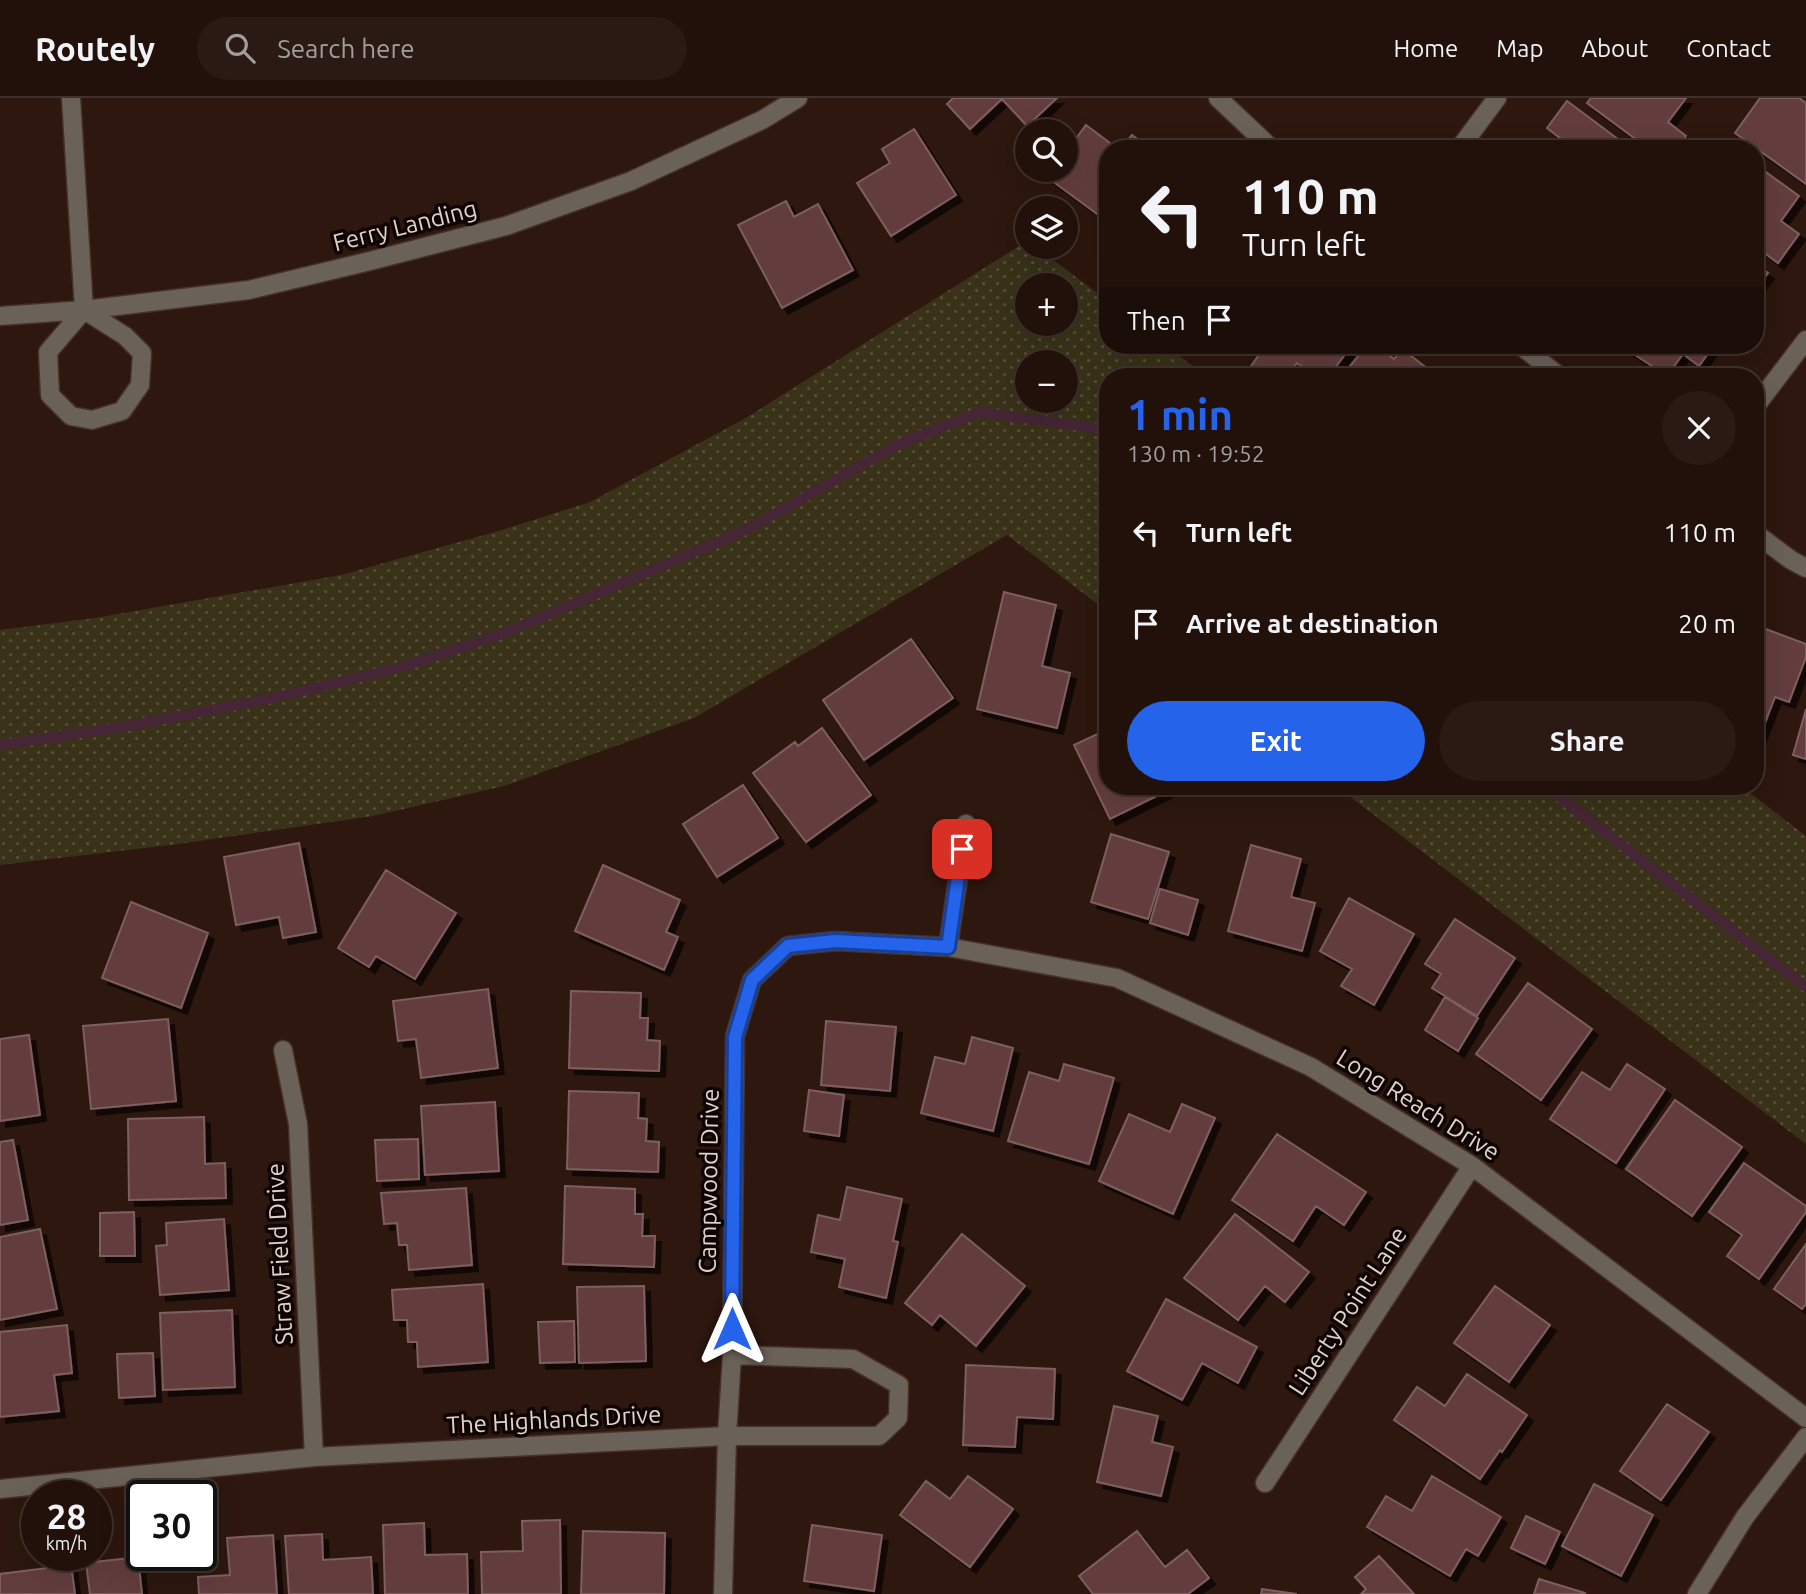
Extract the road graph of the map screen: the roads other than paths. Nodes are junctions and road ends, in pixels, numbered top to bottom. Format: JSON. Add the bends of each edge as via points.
{"nodes":[{"id":1,"x":72,"y":98,"type":"edge"},
{"id":2,"x":798,"y":98,"type":"edge"},
{"id":3,"x":1218,"y":98,"type":"edge"},
{"id":4,"x":1497,"y":98,"type":"edge"},
{"id":5,"x":1262,"y":140,"type":"edge"},
{"id":6,"x":1466,"y":140,"type":"edge"},
{"id":7,"x":84,"y":310,"type":"junction"},
{"id":8,"x":0,"y":316,"type":"edge"},
{"id":9,"x":1806,"y":340,"type":"edge"},
{"id":10,"x":1531,"y":354,"type":"edge"},
{"id":11,"x":1549,"y":368,"type":"edge"},
{"id":12,"x":1764,"y":395,"type":"edge"},
{"id":13,"x":1764,"y":540,"type":"edge"},
{"id":14,"x":1806,"y":568,"type":"edge"},
{"id":15,"x":966,"y":824,"type":"dead end"},
{"id":16,"x":948,"y":947,"type":"junction"},
{"id":17,"x":283,"y":1050,"type":"dead end"},
{"id":18,"x":1472,"y":1166,"type":"junction"},
{"id":19,"x":732,"y":1355,"type":"junction"},
{"id":20,"x":1806,"y":1418,"type":"edge"},
{"id":21,"x":727,"y":1436,"type":"junction"},
{"id":22,"x":1806,"y":1437,"type":"edge"},
{"id":23,"x":314,"y":1457,"type":"junction"},
{"id":24,"x":1265,"y":1483,"type":"dead end"},
{"id":25,"x":0,"y":1489,"type":"edge"},
{"id":26,"x":723,"y":1594,"type":"edge"},
{"id":27,"x":1697,"y":1594,"type":"edge"}],
"edges":[{"from":1,"to":7,"type":"street"},
{"from":2,"to":7,"type":"street","name":"Ferry Landing","via":[[762,120],[631,181],[506,226],[249,290]]},
{"from":3,"to":5,"type":"street"},
{"from":4,"to":6,"type":"street"},
{"from":7,"to":7,"type":"street","via":[[48,352],[50,396],[71,416],[92,420],[122,411],[140,385],[142,353],[125,336]]},
{"from":7,"to":8,"type":"street","name":"Ferry Landing"},
{"from":9,"to":12,"type":"street"},
{"from":10,"to":11,"type":"street"},
{"from":13,"to":14,"type":"street"},
{"from":15,"to":16,"type":"street"},
{"from":16,"to":18,"type":"street","name":"Long Reach Drive","via":[[1117,978],[1311,1067]]},
{"from":16,"to":19,"type":"street","name":"Campwood Drive","via":[[835,941],[788,946],[752,980],[735,1037]]},
{"from":17,"to":23,"type":"street","name":"Straw Field Drive","via":[[298,1124]]},
{"from":18,"to":20,"type":"street","name":"Long Reach Drive"},
{"from":18,"to":24,"type":"street","name":"Liberty Point Lane"},
{"from":19,"to":21,"type":"street","name":"Campwood Drive"},
{"from":19,"to":21,"type":"street","name":"The Highlands Drive","via":[[853,1359],[899,1385],[898,1418],[879,1436]]},
{"from":21,"to":23,"type":"street","name":"The Highlands Drive"},
{"from":21,"to":26,"type":"street","name":"Campwood Drive"},
{"from":22,"to":27,"type":"street","via":[[1745,1517]]},
{"from":23,"to":25,"type":"street","name":"The Highlands Drive"}]}
